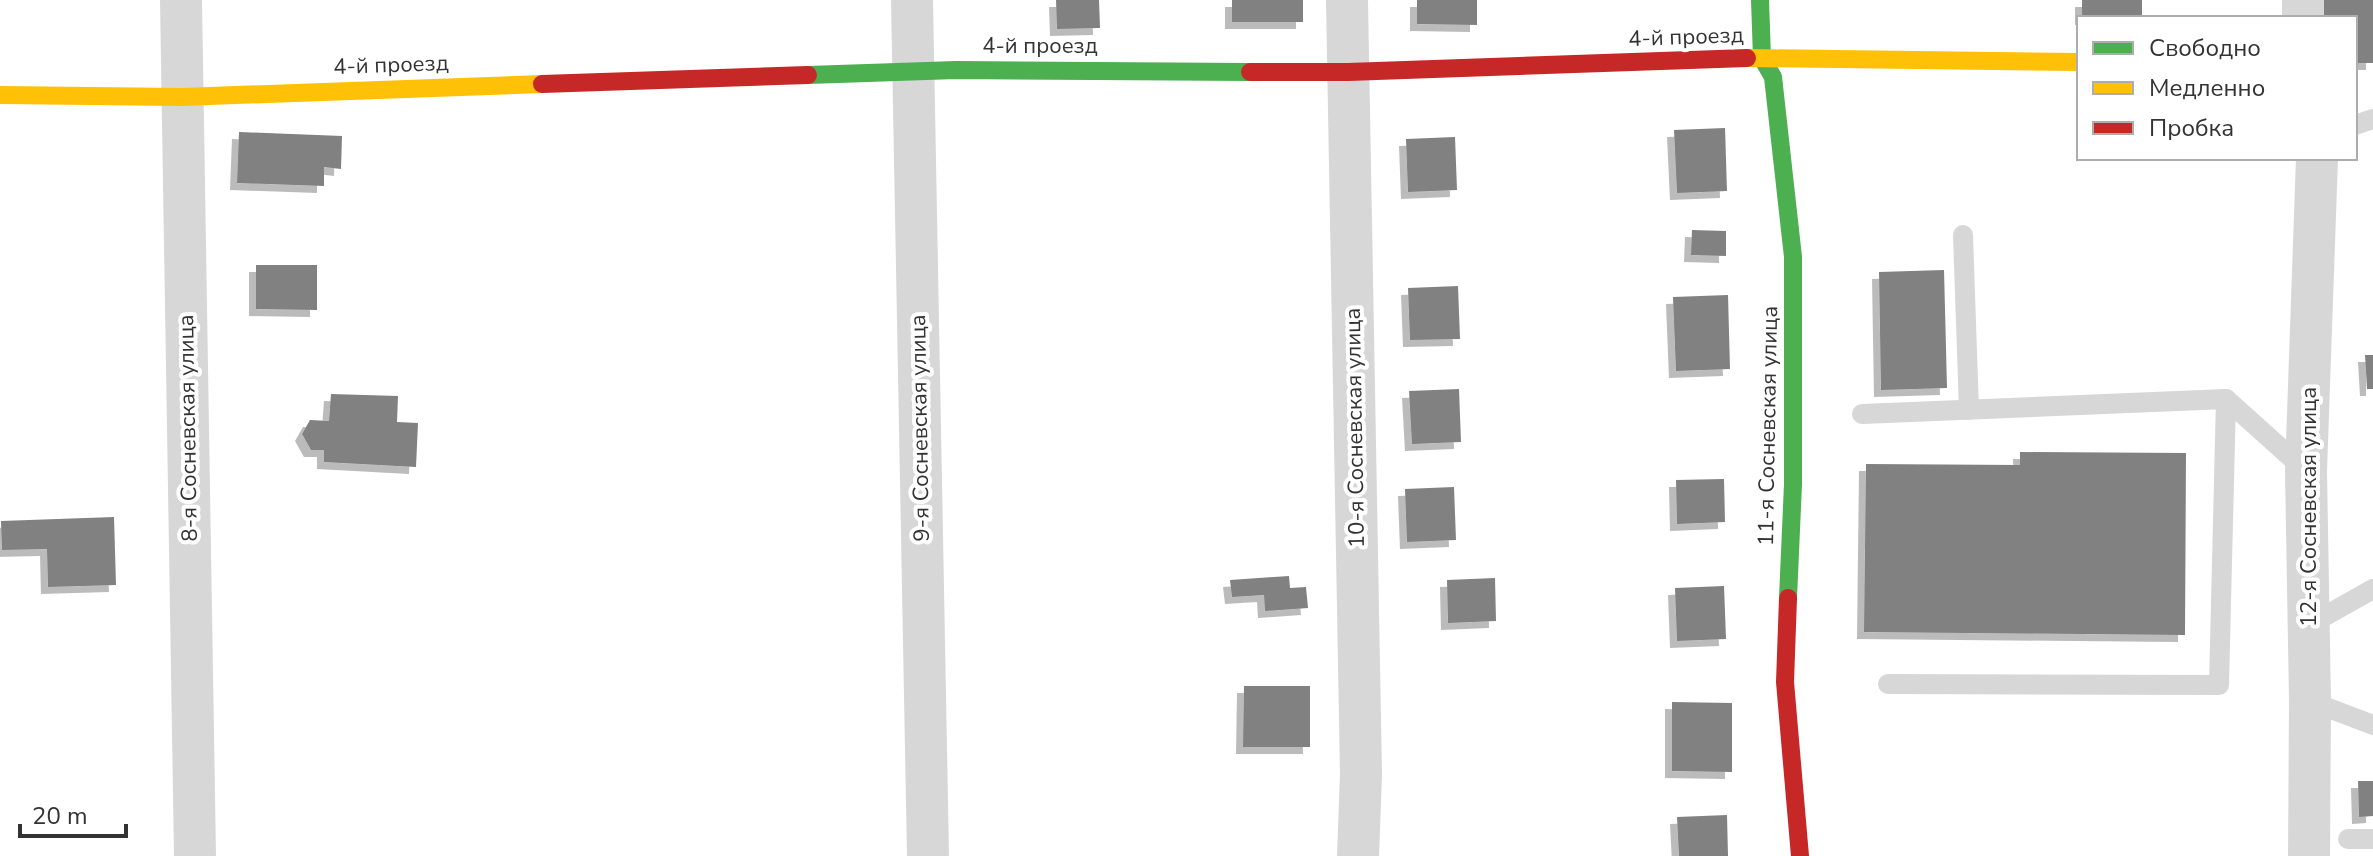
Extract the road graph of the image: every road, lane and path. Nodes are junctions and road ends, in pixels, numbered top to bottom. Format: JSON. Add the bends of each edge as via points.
{"nodes":[{"id":1,"x":181,"y":0,"type":"edge"},
{"id":2,"x":912,"y":0,"type":"edge"},
{"id":3,"x":1347,"y":0,"type":"edge"},
{"id":4,"x":1760,"y":0,"type":"edge"},
{"id":5,"x":1762,"y":58,"type":"junction"},
{"id":6,"x":2077,"y":62,"type":"edge"},
{"id":7,"x":913,"y":71,"type":"junction"},
{"id":8,"x":1348,"y":72,"type":"junction"},
{"id":9,"x":0,"y":95,"type":"edge"},
{"id":10,"x":182,"y":97,"type":"junction"},
{"id":11,"x":2317,"y":160,"type":"edge"},
{"id":12,"x":1963,"y":235,"type":"dead end"},
{"id":13,"x":2226,"y":399,"type":"junction"},
{"id":14,"x":1969,"y":410,"type":"junction"},
{"id":15,"x":1862,"y":414,"type":"dead end"},
{"id":16,"x":2306,"y":471,"type":"junction"},
{"id":17,"x":2373,"y":589,"type":"edge"},
{"id":18,"x":2309,"y":625,"type":"junction"},
{"id":19,"x":1888,"y":684,"type":"dead end"},
{"id":20,"x":2310,"y":701,"type":"junction"},
{"id":21,"x":2373,"y":725,"type":"edge"},
{"id":22,"x":2348,"y":839,"type":"dead end"},
{"id":23,"x":2373,"y":839,"type":"edge"},
{"id":24,"x":195,"y":856,"type":"edge"},
{"id":25,"x":928,"y":856,"type":"edge"},
{"id":26,"x":1358,"y":856,"type":"edge"},
{"id":27,"x":1800,"y":856,"type":"edge"},
{"id":28,"x":2309,"y":856,"type":"edge"}],
"edges":[{"from":1,"to":10,"type":"street","name":"8-я Сосневская улица"},
{"from":2,"to":7,"type":"street","name":"9-я Сосневская улица"},
{"from":3,"to":8,"type":"street","name":"10-я Сосневская улица"},
{"from":4,"to":5,"type":"street","name":"11-я Сосневская улица"},
{"from":5,"to":6,"type":"street","name":"4-й проезд"},
{"from":5,"to":8,"type":"street","name":"4-й проезд"},
{"from":5,"to":27,"type":"street","name":"11-я Сосневская улица","via":[[1773,77],[1793,257],[1793,484],[1785,682]]},
{"from":7,"to":8,"type":"street","name":"4-й проезд"},
{"from":7,"to":10,"type":"street","name":"4-й проезд"},
{"from":7,"to":25,"type":"street","name":"9-я Сосневская улица"},
{"from":8,"to":26,"type":"street","name":"10-я Сосневская улица","via":[[1361,759]]},
{"from":9,"to":10,"type":"street","name":"4-й проезд"},
{"from":10,"to":24,"type":"street","name":"8-я Сосневская улица"},
{"from":11,"to":16,"type":"street","name":"12-я Сосневская улица"},
{"from":12,"to":14,"type":"lane"},
{"from":13,"to":14,"type":"lane"},
{"from":13,"to":16,"type":"lane"},
{"from":13,"to":19,"type":"lane","via":[[2219,685]]},
{"from":14,"to":15,"type":"lane"},
{"from":16,"to":18,"type":"street","name":"12-я Сосневская улица"},
{"from":17,"to":18,"type":"lane"},
{"from":18,"to":20,"type":"street","name":"12-я Сосневская улица"},
{"from":20,"to":21,"type":"lane"},
{"from":20,"to":28,"type":"street","name":"12-я Сосневская улица"},
{"from":22,"to":23,"type":"lane"}]}
